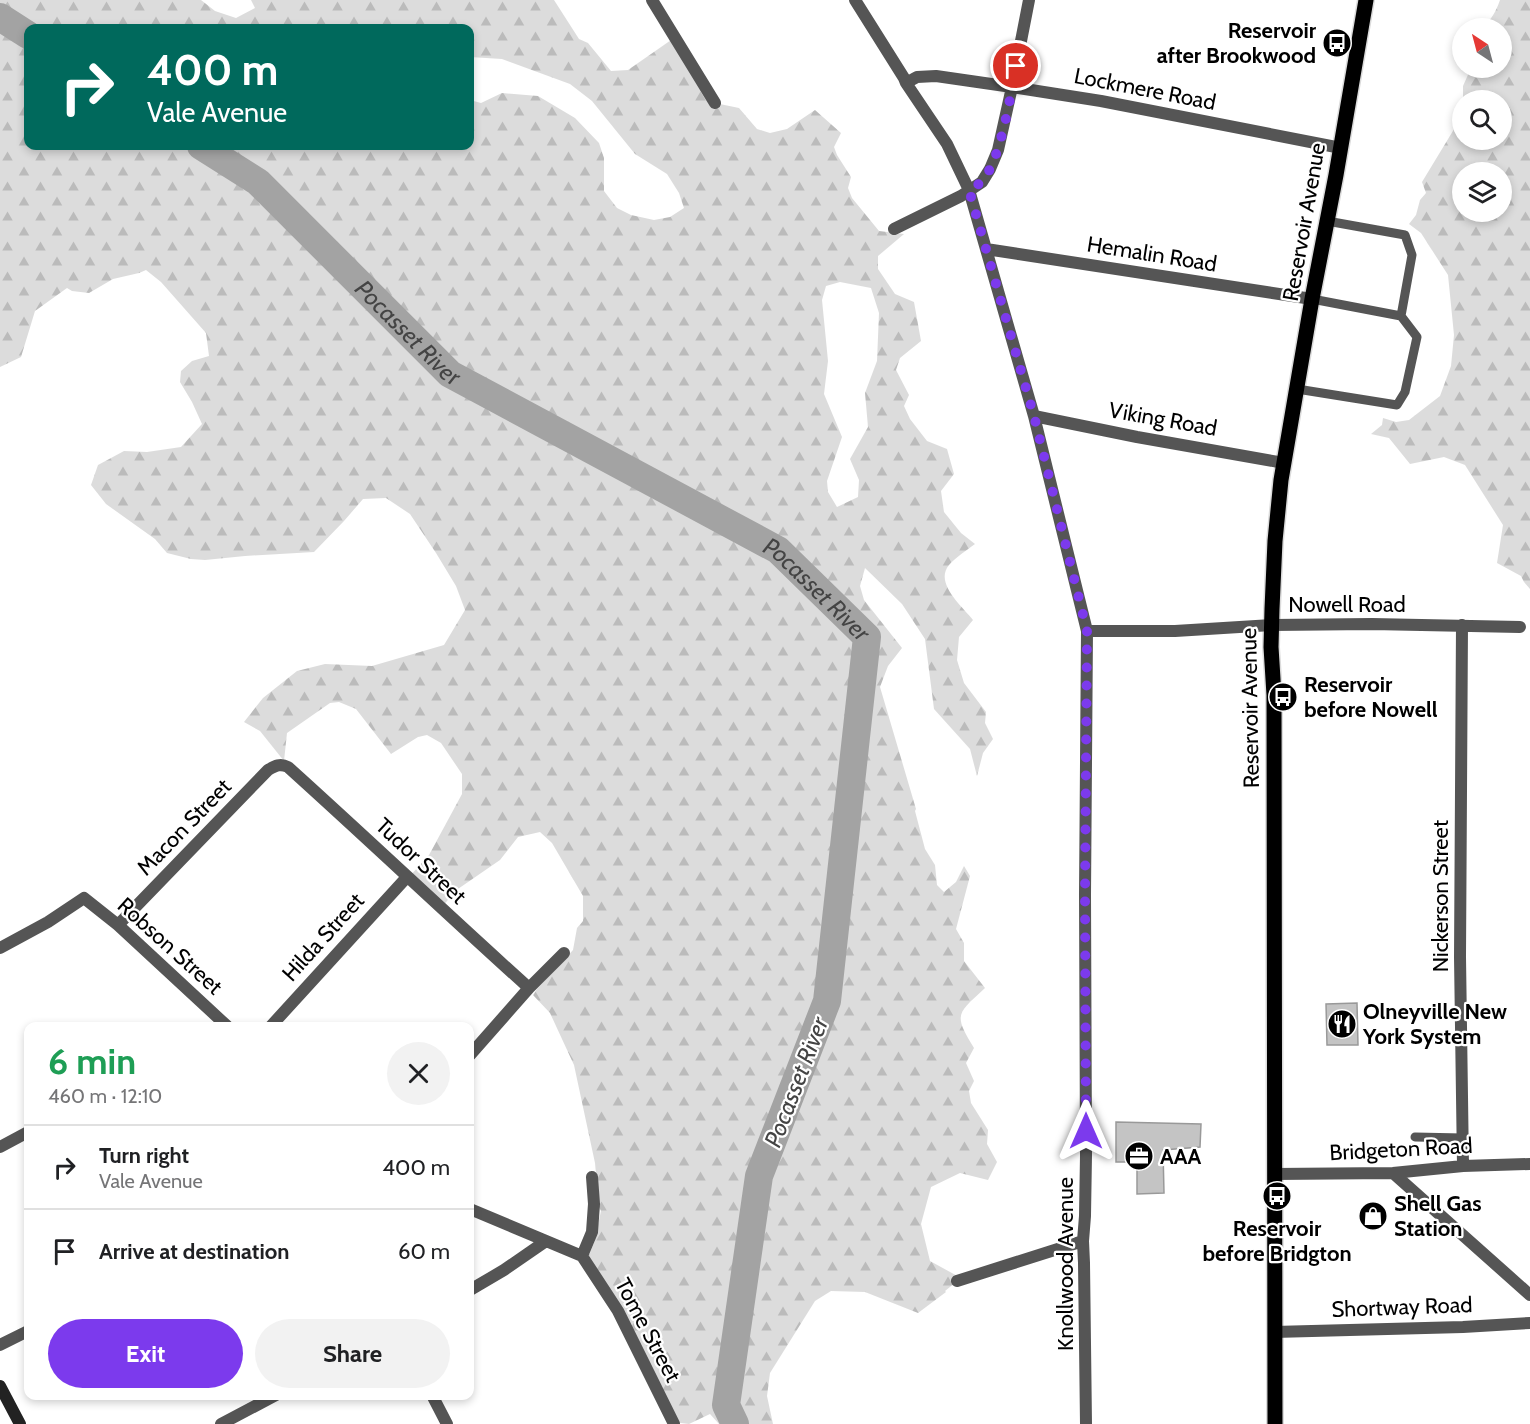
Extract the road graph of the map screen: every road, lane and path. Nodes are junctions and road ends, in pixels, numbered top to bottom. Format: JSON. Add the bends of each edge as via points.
{"nodes":[{"id":1,"x":652,"y":0,"type":"edge"},
{"id":2,"x":855,"y":0,"type":"edge"},
{"id":3,"x":1029,"y":0,"type":"edge"},
{"id":4,"x":1366,"y":0,"type":"edge"},
{"id":5,"x":906,"y":83,"type":"junction"},
{"id":6,"x":1012,"y":87,"type":"junction"},
{"id":7,"x":715,"y":103,"type":"dead end"},
{"id":8,"x":1341,"y":148,"type":"junction"},
{"id":9,"x":965,"y":193,"type":"junction"},
{"id":10,"x":1327,"y":221,"type":"junction"},
{"id":11,"x":894,"y":229,"type":"dead end"},
{"id":12,"x":986,"y":249,"type":"junction"},
{"id":13,"x":1312,"y":299,"type":"junction"},
{"id":14,"x":1401,"y":316,"type":"junction"},
{"id":15,"x":1297,"y":389,"type":"junction"},
{"id":16,"x":1034,"y":416,"type":"junction"},
{"id":17,"x":1284,"y":464,"type":"junction"},
{"id":18,"x":1462,"y":625,"type":"junction"},
{"id":19,"x":1272,"y":626,"type":"junction"},
{"id":20,"x":1520,"y":627,"type":"dead end"},
{"id":21,"x":1087,"y":631,"type":"junction"},
{"id":22,"x":284,"y":765,"type":"joint"},
{"id":23,"x":407,"y":877,"type":"junction"},
{"id":24,"x":118,"y":925,"type":"junction"},
{"id":25,"x":0,"y":948,"type":"edge"},
{"id":26,"x":564,"y":953,"type":"dead end"},
{"id":27,"x":529,"y":988,"type":"junction"},
{"id":28,"x":223,"y":1022,"type":"edge"},
{"id":29,"x":275,"y":1022,"type":"edge"},
{"id":30,"x":474,"y":1050,"type":"edge"},
{"id":31,"x":24,"y":1134,"type":"edge"},
{"id":32,"x":1415,"y":1137,"type":"dead end"},
{"id":33,"x":1462,"y":1138,"type":"junction"},
{"id":34,"x":0,"y":1147,"type":"edge"},
{"id":35,"x":1530,"y":1164,"type":"edge"},
{"id":36,"x":1463,"y":1166,"type":"junction"},
{"id":37,"x":1393,"y":1173,"type":"junction"},
{"id":38,"x":1274,"y":1174,"type":"junction"},
{"id":39,"x":592,"y":1177,"type":"dead end"},
{"id":40,"x":474,"y":1211,"type":"edge"},
{"id":41,"x":546,"y":1241,"type":"junction"},
{"id":42,"x":1083,"y":1241,"type":"junction"},
{"id":43,"x":582,"y":1257,"type":"junction"},
{"id":44,"x":957,"y":1281,"type":"dead end"},
{"id":45,"x":474,"y":1288,"type":"edge"},
{"id":46,"x":1530,"y":1295,"type":"edge"},
{"id":47,"x":1530,"y":1323,"type":"edge"},
{"id":48,"x":1274,"y":1332,"type":"junction"},
{"id":49,"x":24,"y":1333,"type":"edge"},
{"id":50,"x":0,"y":1345,"type":"edge"},
{"id":51,"x":0,"y":1386,"type":"edge"},
{"id":52,"x":267,"y":1400,"type":"edge"},
{"id":53,"x":435,"y":1400,"type":"edge"},
{"id":54,"x":20,"y":1424,"type":"edge"},
{"id":55,"x":221,"y":1424,"type":"edge"},
{"id":56,"x":447,"y":1424,"type":"edge"},
{"id":57,"x":674,"y":1424,"type":"edge"},
{"id":58,"x":1086,"y":1424,"type":"edge"},
{"id":59,"x":1275,"y":1424,"type":"edge"}],
"edges":[{"from":1,"to":7,"type":"street"},
{"from":2,"to":5,"type":"street","name":"Knollwood Avenue"},
{"from":3,"to":6,"type":"street"},
{"from":4,"to":8,"type":"main road","name":"Reservoir Avenue"},
{"from":5,"to":6,"type":"street","name":"Lockmere Road","via":[[917,77],[936,76]]},
{"from":5,"to":9,"type":"street","name":"Knollwood Avenue","via":[[947,144]]},
{"from":6,"to":8,"type":"street","name":"Lockmere Road"},
{"from":6,"to":9,"type":"street","via":[[990,170],[982,182]]},
{"from":8,"to":10,"type":"main road","name":"Reservoir Avenue"},
{"from":9,"to":11,"type":"street"},
{"from":9,"to":12,"type":"street","name":"Knollwood Avenue"},
{"from":10,"to":13,"type":"main road","name":"Reservoir Avenue"},
{"from":10,"to":14,"type":"lane","via":[[1405,235],[1412,255]]},
{"from":12,"to":13,"type":"street","name":"Hemalin Road"},
{"from":12,"to":16,"type":"street","name":"Knollwood Avenue"},
{"from":13,"to":14,"type":"lane"},
{"from":13,"to":15,"type":"main road","name":"Reservoir Avenue"},
{"from":14,"to":15,"type":"lane","via":[[1417,337],[1405,392],[1397,405]]},
{"from":15,"to":17,"type":"main road","name":"Reservoir Avenue"},
{"from":16,"to":17,"type":"street","name":"Viking Road"},
{"from":16,"to":21,"type":"street","name":"Knollwood Avenue"},
{"from":17,"to":19,"type":"main road","name":"Reservoir Avenue","via":[[1275,541]]},
{"from":18,"to":19,"type":"street","name":"Nowell Road"},
{"from":18,"to":20,"type":"street","name":"Nowell Road"},
{"from":18,"to":33,"type":"street","name":"Nickerson Street"},
{"from":19,"to":21,"type":"street","name":"Nowell Road"},
{"from":19,"to":38,"type":"main road","name":"Reservoir Avenue"},
{"from":21,"to":42,"type":"street","name":"Knollwood Avenue"},
{"from":22,"to":23,"type":"street","name":"Tudor Street"},
{"from":22,"to":24,"type":"street","name":"Macon Street","via":[[268,770]]},
{"from":23,"to":27,"type":"street","name":"Tudor Street"},
{"from":23,"to":29,"type":"street","name":"Hilda Street"},
{"from":24,"to":25,"type":"street","name":"Robson Street","via":[[84,898]]},
{"from":24,"to":28,"type":"street","name":"Robson Street"},
{"from":26,"to":27,"type":"street"},
{"from":27,"to":30,"type":"street"},
{"from":31,"to":34,"type":"street"},
{"from":32,"to":33,"type":"lane"},
{"from":33,"to":36,"type":"street","name":"Nickerson Street"},
{"from":35,"to":36,"type":"street","name":"Bridgeton Road"},
{"from":36,"to":37,"type":"street","name":"Bridgeton Road"},
{"from":37,"to":38,"type":"street","name":"Bridgeton Road"},
{"from":37,"to":46,"type":"street"},
{"from":38,"to":48,"type":"main road","name":"Reservoir Avenue"},
{"from":39,"to":43,"type":"street","via":[[592,1232]]},
{"from":40,"to":41,"type":"street"},
{"from":41,"to":43,"type":"street"},
{"from":41,"to":45,"type":"street"},
{"from":42,"to":44,"type":"street"},
{"from":42,"to":58,"type":"street","name":"Knollwood Avenue"},
{"from":43,"to":57,"type":"street","name":"Tome Street","via":[[618,1311]]},
{"from":47,"to":48,"type":"street","name":"Shortway Road"},
{"from":48,"to":59,"type":"main road","name":"Reservoir Avenue"},
{"from":49,"to":50,"type":"street"},
{"from":51,"to":54,"type":"main road"},
{"from":52,"to":55,"type":"street"},
{"from":53,"to":56,"type":"street"}]}
